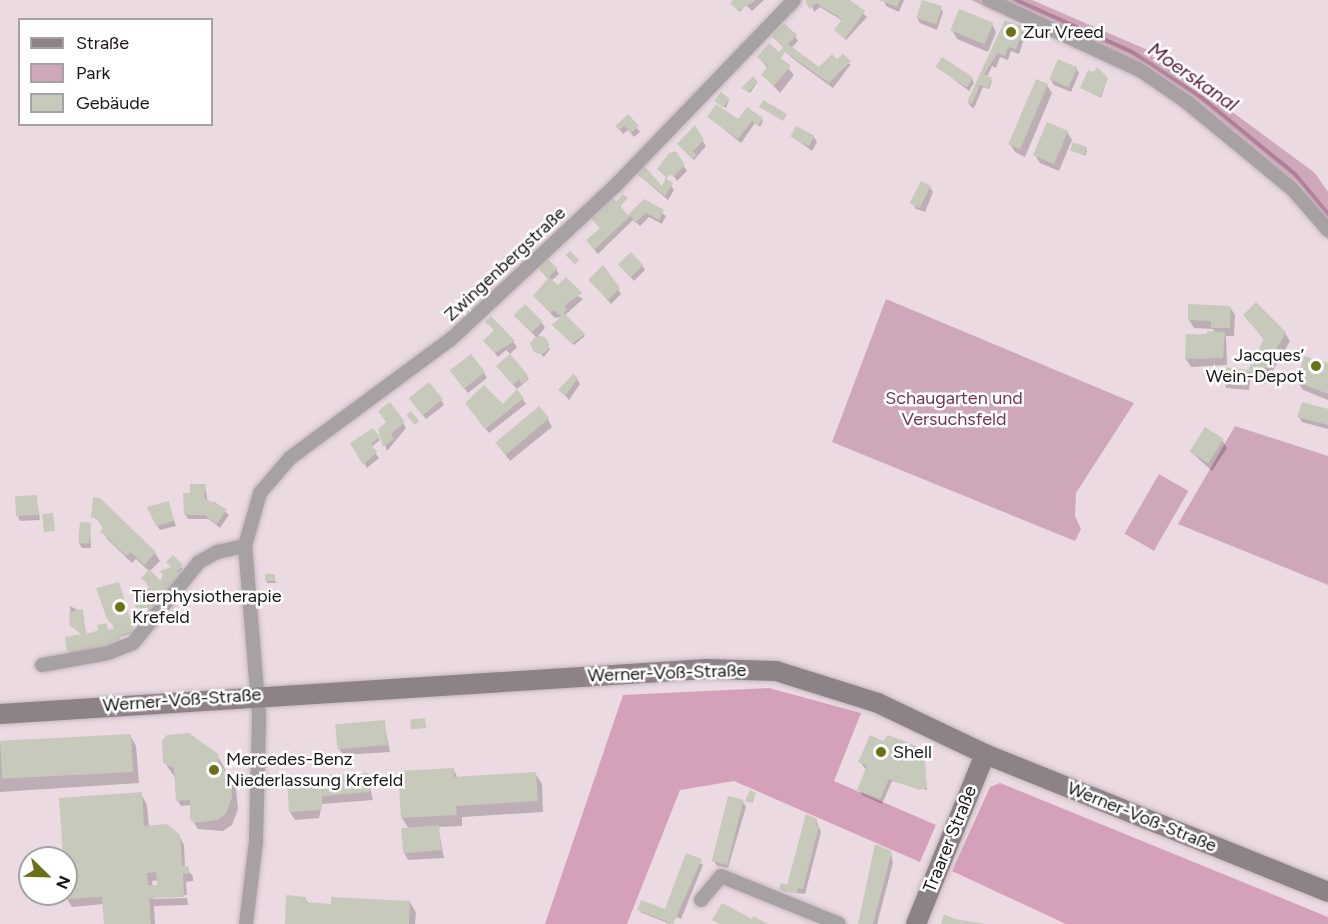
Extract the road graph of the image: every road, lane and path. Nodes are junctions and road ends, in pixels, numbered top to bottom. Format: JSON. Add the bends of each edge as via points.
{"nodes":[{"id":1,"x":794,"y":0,"type":"edge"},
{"id":2,"x":989,"y":0,"type":"edge"},
{"id":3,"x":1328,"y":230,"type":"edge"},
{"id":4,"x":245,"y":546,"type":"junction"},
{"id":5,"x":42,"y":664,"type":"dead end"},
{"id":6,"x":258,"y":695,"type":"junction"},
{"id":7,"x":0,"y":714,"type":"edge"},
{"id":8,"x":985,"y":754,"type":"junction"},
{"id":9,"x":1328,"y":892,"type":"edge"},
{"id":10,"x":701,"y":900,"type":"dead end"},
{"id":11,"x":246,"y":924,"type":"edge"},
{"id":12,"x":839,"y":924,"type":"edge"},
{"id":13,"x":916,"y":924,"type":"edge"}],
"edges":[{"from":1,"to":4,"type":"street","name":"Zwingenbergstraße","via":[[615,186],[451,339],[290,458],[260,493]]},
{"from":2,"to":3,"type":"street","via":[[1140,70],[1188,103],[1293,190]]},
{"from":4,"to":5,"type":"street","via":[[217,552],[200,562],[133,643],[108,652]]},
{"from":4,"to":6,"type":"street","name":"Zwingenbergstraße"},
{"from":6,"to":7,"type":"main road","name":"Werner-Voß-Straße"},
{"from":6,"to":8,"type":"main road","name":"Werner-Voß-Straße","via":[[745,669],[776,671],[843,689]]},
{"from":6,"to":11,"type":"street","name":"Zwingenbergstraße","via":[[256,841]]},
{"from":8,"to":9,"type":"main road","name":"Werner-Voß-Straße"},
{"from":8,"to":13,"type":"main road","name":"Traarer Straße"},
{"from":10,"to":12,"type":"street","via":[[721,876]]}]}
